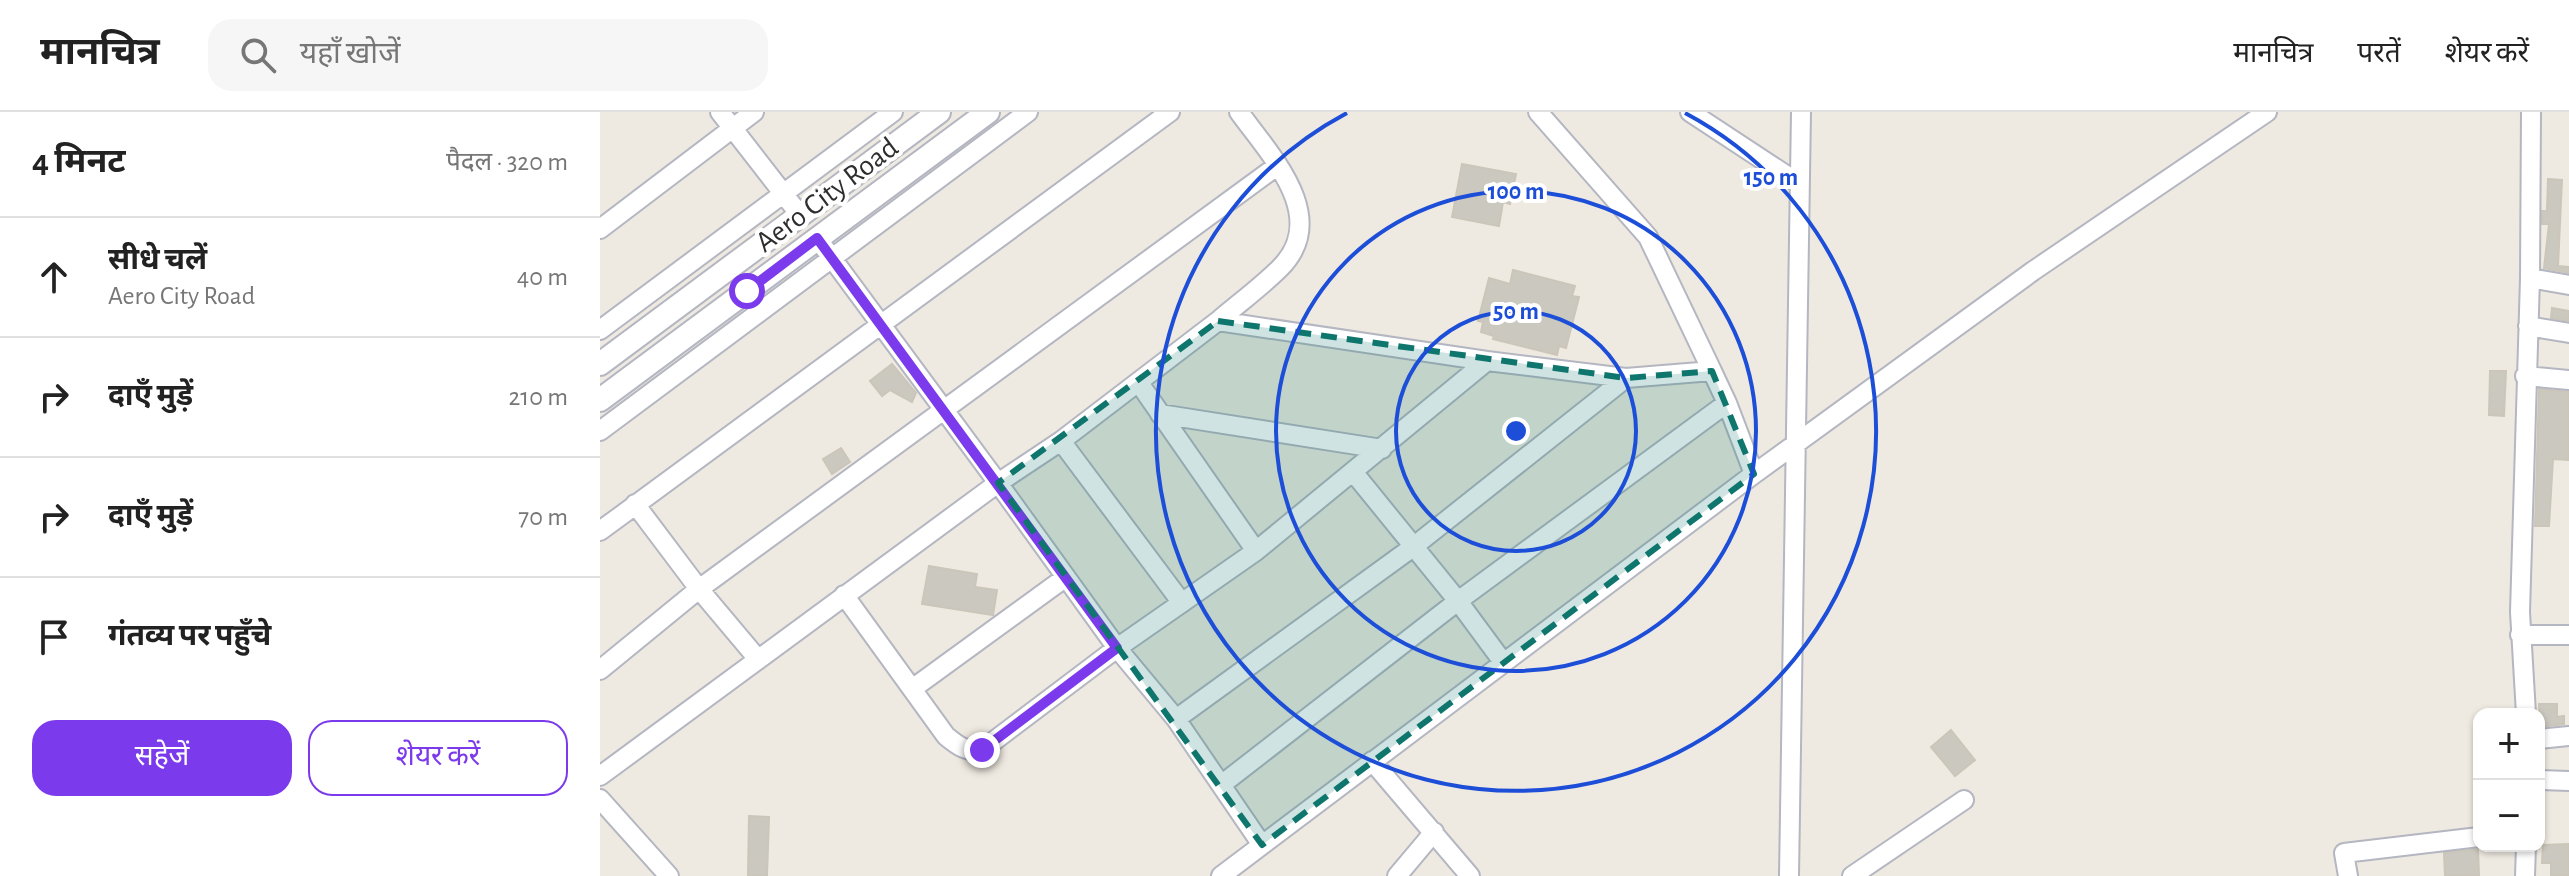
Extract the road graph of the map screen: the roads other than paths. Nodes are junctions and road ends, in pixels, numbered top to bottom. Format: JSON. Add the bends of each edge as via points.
{"nodes":[{"id":1,"x":720,"y":112,"type":"edge"},
{"id":2,"x":754,"y":112,"type":"edge"},
{"id":3,"x":893,"y":112,"type":"edge"},
{"id":4,"x":939,"y":112,"type":"edge"},
{"id":5,"x":988,"y":112,"type":"edge"},
{"id":6,"x":1028,"y":112,"type":"edge"},
{"id":7,"x":1170,"y":112,"type":"edge"},
{"id":8,"x":1239,"y":112,"type":"edge"},
{"id":9,"x":1538,"y":112,"type":"edge"},
{"id":10,"x":1690,"y":112,"type":"edge"},
{"id":11,"x":1801,"y":112,"type":"edge"},
{"id":12,"x":2267,"y":112,"type":"edge"},
{"id":13,"x":2531,"y":112,"type":"edge"},
{"id":14,"x":732,"y":128,"type":"junction"},
{"id":15,"x":1277,"y":166,"type":"junction"},
{"id":16,"x":1798,"y":183,"type":"junction"},
{"id":17,"x":783,"y":194,"type":"junction"},
{"id":18,"x":800,"y":215,"type":"junction"},
{"id":19,"x":600,"y":229,"type":"edge"},
{"id":20,"x":817,"y":238,"type":"junction"},
{"id":21,"x":832,"y":257,"type":"junction"},
{"id":22,"x":2530,"y":278,"type":"junction"},
{"id":23,"x":2569,"y":285,"type":"edge"},
{"id":24,"x":1218,"y":321,"type":"junction"},
{"id":25,"x":882,"y":325,"type":"junction"},
{"id":26,"x":2528,"y":326,"type":"junction"},
{"id":27,"x":600,"y":330,"type":"edge"},
{"id":28,"x":2569,"y":333,"type":"edge"},
{"id":29,"x":1487,"y":361,"type":"junction"},
{"id":30,"x":600,"y":364,"type":"edge"},
{"id":31,"x":1712,"y":371,"type":"junction"},
{"id":32,"x":2525,"y":376,"type":"junction"},
{"id":33,"x":1626,"y":378,"type":"junction"},
{"id":34,"x":2569,"y":380,"type":"edge"},
{"id":35,"x":1139,"y":383,"type":"junction"},
{"id":36,"x":600,"y":400,"type":"edge"},
{"id":37,"x":1727,"y":403,"type":"junction"},
{"id":38,"x":942,"y":410,"type":"junction"},
{"id":39,"x":1160,"y":414,"type":"junction"},
{"id":40,"x":600,"y":431,"type":"edge"},
{"id":41,"x":1061,"y":441,"type":"junction"},
{"id":42,"x":1795,"y":444,"type":"junction"},
{"id":43,"x":1382,"y":449,"type":"junction"},
{"id":44,"x":1354,"y":473,"type":"junction"},
{"id":45,"x":1754,"y":474,"type":"junction"},
{"id":46,"x":998,"y":483,"type":"junction"},
{"id":47,"x":635,"y":504,"type":"junction"},
{"id":48,"x":600,"y":531,"type":"edge"},
{"id":49,"x":1413,"y":547,"type":"junction"},
{"id":50,"x":1256,"y":551,"type":"junction"},
{"id":51,"x":1066,"y":577,"type":"junction"},
{"id":52,"x":699,"y":589,"type":"junction"},
{"id":53,"x":844,"y":595,"type":"junction"},
{"id":54,"x":1458,"y":601,"type":"junction"},
{"id":55,"x":1182,"y":603,"type":"junction"},
{"id":56,"x":2520,"y":635,"type":"junction"},
{"id":57,"x":2569,"y":635,"type":"edge"},
{"id":58,"x":1117,"y":648,"type":"junction"},
{"id":59,"x":757,"y":658,"type":"junction"},
{"id":60,"x":1503,"y":662,"type":"junction"},
{"id":61,"x":600,"y":670,"type":"edge"},
{"id":62,"x":912,"y":689,"type":"junction"},
{"id":63,"x":2526,"y":708,"type":"edge"},
{"id":64,"x":1176,"y":719,"type":"junction"},
{"id":65,"x":2569,"y":736,"type":"edge"},
{"id":66,"x":2545,"y":738,"type":"edge"},
{"id":67,"x":1372,"y":761,"type":"junction"},
{"id":68,"x":600,"y":776,"type":"edge"},
{"id":69,"x":2545,"y":780,"type":"edge"},
{"id":70,"x":2569,"y":781,"type":"edge"},
{"id":71,"x":1221,"y":785,"type":"junction"},
{"id":72,"x":600,"y":799,"type":"edge"},
{"id":73,"x":1964,"y":800,"type":"dead end"},
{"id":74,"x":1434,"y":832,"type":"junction"},
{"id":75,"x":2473,"y":838,"type":"edge"},
{"id":76,"x":1262,"y":845,"type":"junction"},
{"id":77,"x":2526,"y":852,"type":"edge"},
{"id":78,"x":669,"y":876,"type":"edge"},
{"id":79,"x":1221,"y":876,"type":"edge"},
{"id":80,"x":1397,"y":876,"type":"edge"},
{"id":81,"x":1470,"y":876,"type":"edge"},
{"id":82,"x":1789,"y":876,"type":"edge"},
{"id":83,"x":1852,"y":876,"type":"edge"},
{"id":84,"x":2348,"y":876,"type":"edge"},
{"id":85,"x":2525,"y":876,"type":"edge"}],
"edges":[{"from":1,"to":14,"type":"street"},
{"from":2,"to":14,"type":"street"},
{"from":3,"to":17,"type":"street"},
{"from":4,"to":18,"type":"street","name":"Aero City Road"},
{"from":5,"to":20,"type":"street","name":"Aero City Road"},
{"from":6,"to":21,"type":"street"},
{"from":7,"to":25,"type":"street"},
{"from":8,"to":15,"type":"street"},
{"from":9,"to":31,"type":"street","via":[[1648,237]]},
{"from":10,"to":16,"type":"street"},
{"from":11,"to":16,"type":"street"},
{"from":12,"to":42,"type":"street","via":[[2033,271]]},
{"from":13,"to":22,"type":"street"},
{"from":14,"to":17,"type":"street"},
{"from":14,"to":19,"type":"street"},
{"from":15,"to":24,"type":"street","via":[[1295,194],[1301,219],[1297,242],[1282,266]]},
{"from":15,"to":38,"type":"street"},
{"from":16,"to":42,"type":"street"},
{"from":17,"to":18,"type":"street"},
{"from":17,"to":27,"type":"street"},
{"from":18,"to":30,"type":"street","name":"Aero City Road"},
{"from":20,"to":21,"type":"street"},
{"from":20,"to":36,"type":"street","name":"Aero City Road"},
{"from":21,"to":25,"type":"street"},
{"from":21,"to":40,"type":"street"},
{"from":22,"to":23,"type":"street"},
{"from":22,"to":26,"type":"street"},
{"from":24,"to":29,"type":"street"},
{"from":24,"to":35,"type":"street"},
{"from":25,"to":38,"type":"street"},
{"from":25,"to":47,"type":"street"},
{"from":26,"to":28,"type":"street"},
{"from":26,"to":32,"type":"street"},
{"from":29,"to":33,"type":"street"},
{"from":29,"to":43,"type":"street"},
{"from":31,"to":33,"type":"street"},
{"from":31,"to":37,"type":"street"},
{"from":32,"to":34,"type":"street"},
{"from":32,"to":56,"type":"street"},
{"from":33,"to":49,"type":"street"},
{"from":35,"to":39,"type":"street"},
{"from":35,"to":41,"type":"street"},
{"from":37,"to":45,"type":"street"},
{"from":37,"to":54,"type":"street"},
{"from":38,"to":46,"type":"street"},
{"from":38,"to":52,"type":"street"},
{"from":39,"to":43,"type":"street"},
{"from":39,"to":50,"type":"street"},
{"from":41,"to":46,"type":"street"},
{"from":41,"to":55,"type":"street"},
{"from":42,"to":45,"type":"street"},
{"from":42,"to":82,"type":"street"},
{"from":43,"to":44,"type":"street"},
{"from":44,"to":49,"type":"street"},
{"from":44,"to":50,"type":"street"},
{"from":45,"to":60,"type":"street"},
{"from":46,"to":51,"type":"street"},
{"from":46,"to":53,"type":"street"},
{"from":47,"to":48,"type":"street"},
{"from":47,"to":52,"type":"street"},
{"from":49,"to":54,"type":"street"},
{"from":49,"to":64,"type":"street"},
{"from":50,"to":55,"type":"street"},
{"from":51,"to":58,"type":"street"},
{"from":51,"to":62,"type":"street"},
{"from":52,"to":59,"type":"street"},
{"from":52,"to":61,"type":"street"},
{"from":53,"to":59,"type":"street"},
{"from":53,"to":62,"type":"street"},
{"from":54,"to":60,"type":"street"},
{"from":54,"to":71,"type":"street"},
{"from":55,"to":58,"type":"street"},
{"from":56,"to":57,"type":"street"},
{"from":56,"to":63,"type":"street"},
{"from":58,"to":62,"type":"street","via":[[982,750],[957,746]]},
{"from":58,"to":64,"type":"street"},
{"from":59,"to":68,"type":"street"},
{"from":60,"to":67,"type":"street"},
{"from":64,"to":71,"type":"street"},
{"from":65,"to":66,"type":"street"},
{"from":67,"to":74,"type":"street"},
{"from":67,"to":76,"type":"street"},
{"from":69,"to":70,"type":"street"},
{"from":71,"to":76,"type":"street"},
{"from":72,"to":78,"type":"street"},
{"from":73,"to":83,"type":"street"},
{"from":74,"to":80,"type":"street"},
{"from":74,"to":81,"type":"street"},
{"from":75,"to":84,"type":"street","via":[[2344,853]]},
{"from":76,"to":79,"type":"street"},
{"from":77,"to":85,"type":"street"}]}
